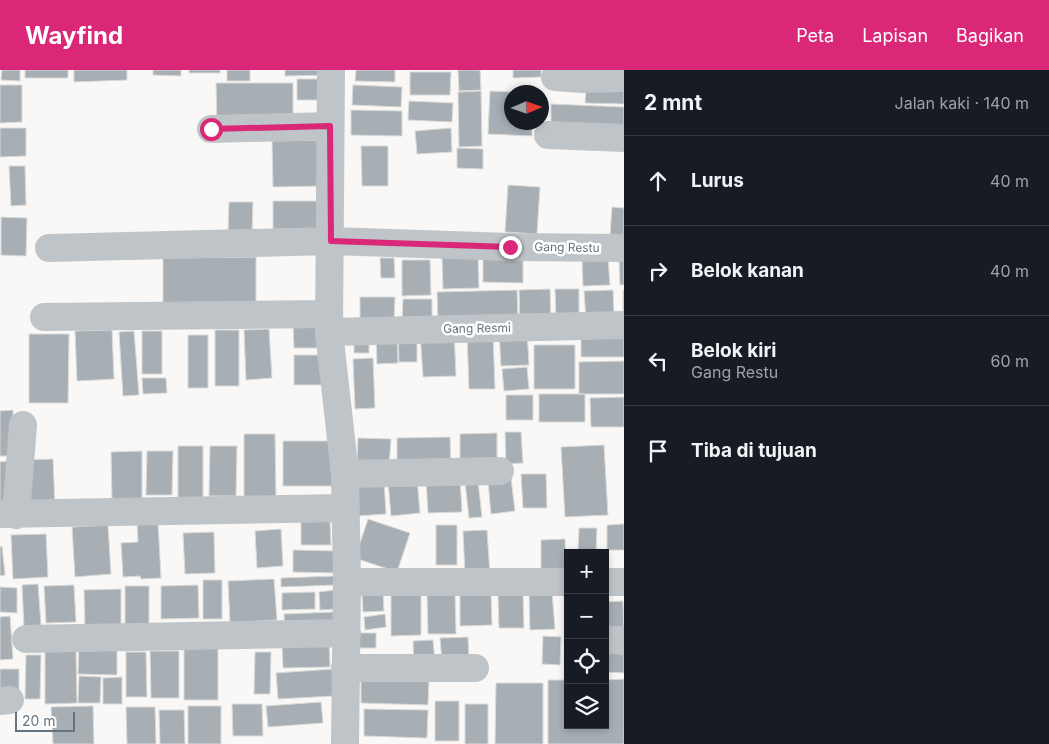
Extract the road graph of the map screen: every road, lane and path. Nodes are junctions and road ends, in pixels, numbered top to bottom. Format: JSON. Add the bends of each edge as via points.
{"nodes":[{"id":1,"x":331,"y":70,"type":"edge"},
{"id":2,"x":555,"y":77,"type":"dead end"},
{"id":3,"x":624,"y":78,"type":"edge"},
{"id":4,"x":330,"y":126,"type":"junction"},
{"id":5,"x":211,"y":129,"type":"dead end"},
{"id":6,"x":548,"y":135,"type":"dead end"},
{"id":7,"x":624,"y":138,"type":"edge"},
{"id":8,"x":331,"y":241,"type":"junction"},
{"id":9,"x":49,"y":248,"type":"dead end"},
{"id":10,"x":624,"y":248,"type":"edge"},
{"id":11,"x":44,"y":317,"type":"dead end"},
{"id":12,"x":329,"y":323,"type":"junction"},
{"id":13,"x":624,"y":325,"type":"edge"},
{"id":14,"x":23,"y":425,"type":"dead end"},
{"id":15,"x":500,"y":472,"type":"dead end"},
{"id":16,"x":345,"y":474,"type":"junction"},
{"id":17,"x":346,"y":508,"type":"junction"},
{"id":18,"x":8,"y":515,"type":"edge"},
{"id":19,"x":347,"y":582,"type":"junction"},
{"id":20,"x":564,"y":582,"type":"edge"},
{"id":21,"x":609,"y":582,"type":"edge"},
{"id":22,"x":624,"y":582,"type":"edge"},
{"id":23,"x":347,"y":633,"type":"junction"},
{"id":24,"x":26,"y":639,"type":"dead end"},
{"id":25,"x":609,"y":640,"type":"edge"},
{"id":26,"x":624,"y":640,"type":"edge"},
{"id":27,"x":345,"y":668,"type":"junction"},
{"id":28,"x":475,"y":668,"type":"dead end"},
{"id":29,"x":337,"y":744,"type":"edge"},
{"id":30,"x":345,"y":744,"type":"edge"}],
"edges":[{"from":1,"to":4,"type":"street"},
{"from":2,"to":3,"type":"street"},
{"from":4,"to":5,"type":"street"},
{"from":4,"to":8,"type":"street"},
{"from":6,"to":7,"type":"street"},
{"from":8,"to":9,"type":"street","name":"Gang Restu"},
{"from":8,"to":10,"type":"street","name":"Gang Restu"},
{"from":8,"to":12,"type":"street"},
{"from":11,"to":12,"type":"street","name":"Gang Resmi"},
{"from":12,"to":13,"type":"street","name":"Gang Resmi"},
{"from":12,"to":16,"type":"street"},
{"from":14,"to":18,"type":"street"},
{"from":15,"to":16,"type":"street"},
{"from":16,"to":17,"type":"street"},
{"from":17,"to":18,"type":"street"},
{"from":17,"to":19,"type":"street"},
{"from":19,"to":20,"type":"street"},
{"from":19,"to":23,"type":"street"},
{"from":21,"to":22,"type":"street"},
{"from":23,"to":24,"type":"street"},
{"from":23,"to":27,"type":"street"},
{"from":25,"to":26,"type":"street"},
{"from":27,"to":28,"type":"street"},
{"from":27,"to":30,"type":"street"},
{"from":29,"to":30,"type":"street"}]}
